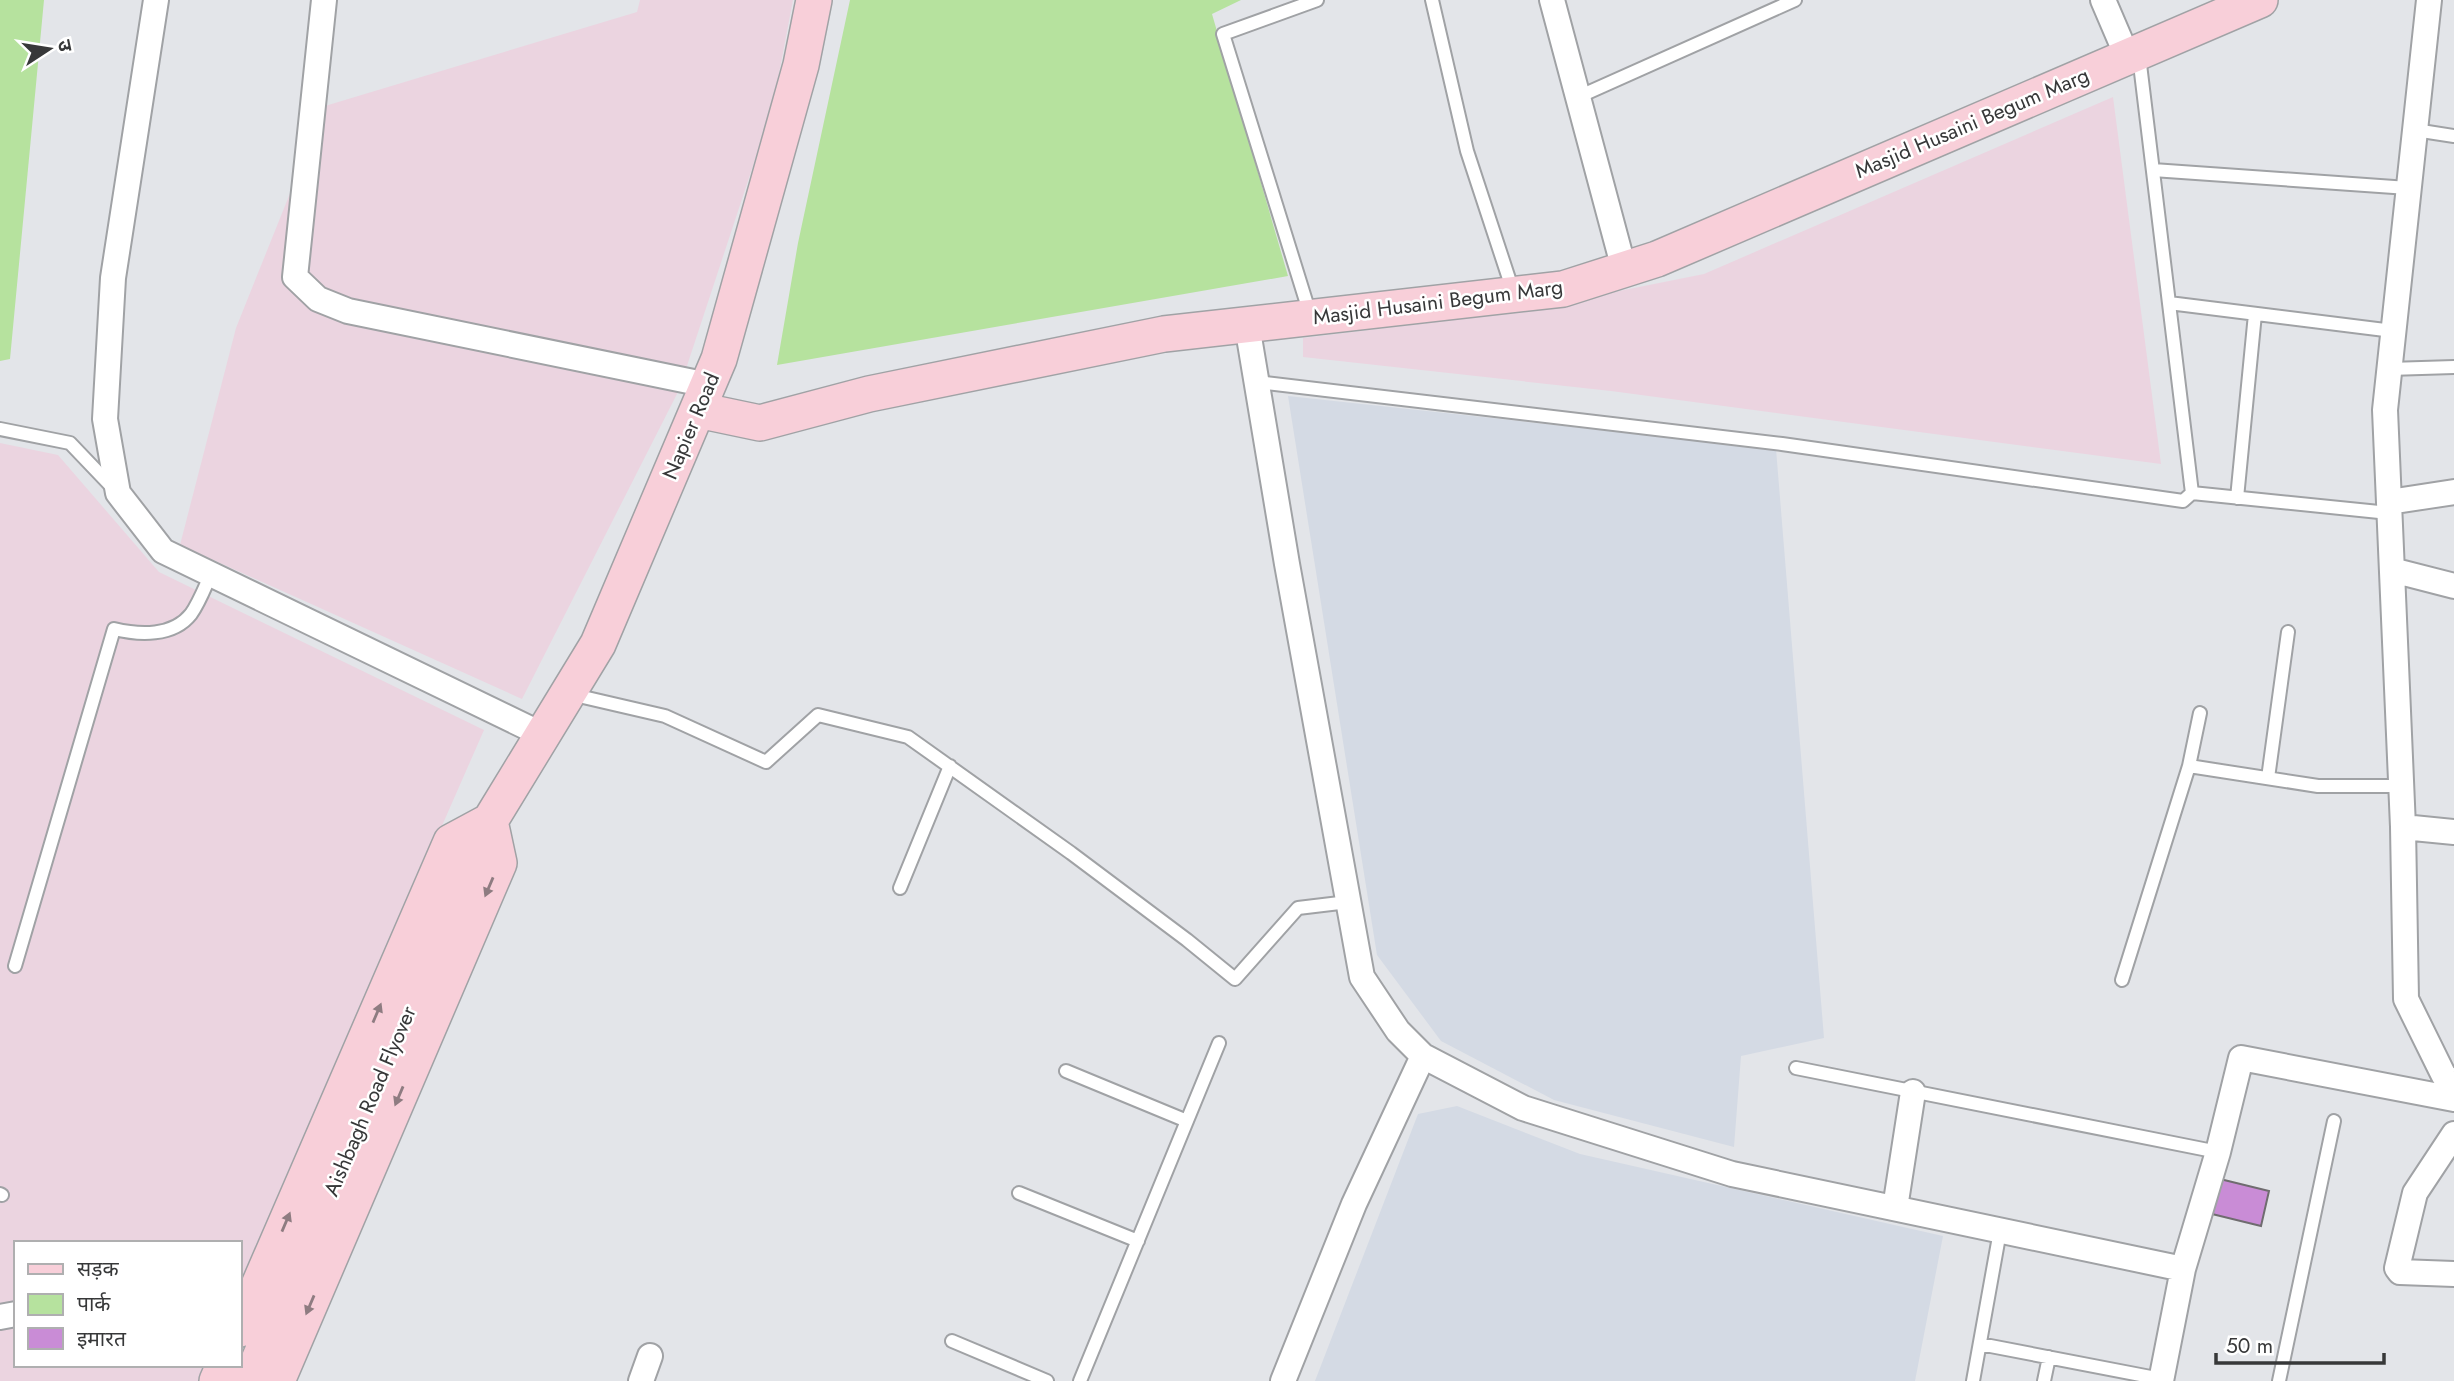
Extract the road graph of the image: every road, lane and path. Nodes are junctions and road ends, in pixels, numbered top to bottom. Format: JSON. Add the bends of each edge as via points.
{"nodes":[{"id":1,"x":156,"y":0,"type":"edge"},
{"id":2,"x":324,"y":0,"type":"edge"},
{"id":3,"x":814,"y":0,"type":"edge"},
{"id":4,"x":1317,"y":0,"type":"edge"},
{"id":5,"x":1432,"y":0,"type":"edge"},
{"id":6,"x":1552,"y":0,"type":"edge"},
{"id":7,"x":1795,"y":0,"type":"edge"},
{"id":8,"x":2103,"y":0,"type":"edge"},
{"id":9,"x":2429,"y":0,"type":"edge"},
{"id":10,"x":2243,"y":3,"type":"edge"},
{"id":11,"x":2133,"y":54,"type":"junction"},
{"id":12,"x":1578,"y":97,"type":"junction"},
{"id":13,"x":2415,"y":130,"type":"junction"},
{"id":14,"x":2454,"y":136,"type":"edge"},
{"id":15,"x":2153,"y":170,"type":"junction"},
{"id":16,"x":2408,"y":188,"type":"junction"},
{"id":17,"x":1624,"y":269,"type":"junction"},
{"id":18,"x":1514,"y":294,"type":"junction"},
{"id":19,"x":2169,"y":303,"type":"junction"},
{"id":20,"x":2255,"y":314,"type":"junction"},
{"id":21,"x":1311,"y":318,"type":"junction"},
{"id":22,"x":1247,"y":325,"type":"junction"},
{"id":23,"x":2393,"y":331,"type":"junction"},
{"id":24,"x":2454,"y":367,"type":"edge"},
{"id":25,"x":2389,"y":369,"type":"junction"},
{"id":26,"x":1256,"y":382,"type":"junction"},
{"id":27,"x":703,"y":397,"type":"junction"},
{"id":28,"x":0,"y":429,"type":"edge"},
{"id":29,"x":2454,"y":492,"type":"edge"},
{"id":30,"x":118,"y":493,"type":"junction"},
{"id":31,"x":2192,"y":493,"type":"junction"},
{"id":32,"x":2237,"y":498,"type":"junction"},
{"id":33,"x":2389,"y":507,"type":"junction"},
{"id":34,"x":2392,"y":570,"type":"junction"},
{"id":35,"x":211,"y":575,"type":"junction"},
{"id":36,"x":2454,"y":586,"type":"edge"},
{"id":37,"x":2288,"y":632,"type":"dead end"},
{"id":38,"x":568,"y":693,"type":"junction"},
{"id":39,"x":2200,"y":713,"type":"dead end"},
{"id":40,"x":543,"y":735,"type":"junction"},
{"id":41,"x":950,"y":766,"type":"junction"},
{"id":42,"x":2189,"y":766,"type":"junction"},
{"id":43,"x":2268,"y":778,"type":"junction"},
{"id":44,"x":2401,"y":786,"type":"junction"},
{"id":45,"x":490,"y":821,"type":"junction"},
{"id":46,"x":2403,"y":827,"type":"junction"},
{"id":47,"x":2454,"y":832,"type":"edge"},
{"id":48,"x":900,"y":888,"type":"dead end"},
{"id":49,"x":1348,"y":902,"type":"junction"},
{"id":50,"x":15,"y":966,"type":"dead end"},
{"id":51,"x":2122,"y":980,"type":"dead end"},
{"id":52,"x":1219,"y":1043,"type":"dead end"},
{"id":53,"x":1423,"y":1056,"type":"junction"},
{"id":54,"x":1796,"y":1068,"type":"dead end"},
{"id":55,"x":1066,"y":1071,"type":"dead end"},
{"id":56,"x":2454,"y":1083,"type":"edge"},
{"id":57,"x":1913,"y":1092,"type":"junction"},
{"id":58,"x":2454,"y":1100,"type":"edge"},
{"id":59,"x":1187,"y":1121,"type":"junction"},
{"id":60,"x":2334,"y":1121,"type":"dead end"},
{"id":61,"x":2454,"y":1135,"type":"edge"},
{"id":62,"x":2218,"y":1153,"type":"junction"},
{"id":63,"x":1019,"y":1193,"type":"dead end"},
{"id":64,"x":1895,"y":1208,"type":"junction"},
{"id":65,"x":2000,"y":1231,"type":"junction"},
{"id":66,"x":1138,"y":1241,"type":"junction"},
{"id":67,"x":2183,"y":1269,"type":"junction"},
{"id":68,"x":2454,"y":1273,"type":"edge"},
{"id":69,"x":242,"y":1324,"type":"edge"},
{"id":70,"x":952,"y":1341,"type":"dead end"},
{"id":71,"x":1980,"y":1344,"type":"junction"},
{"id":72,"x":650,"y":1356,"type":"dead end"},
{"id":73,"x":2049,"y":1357,"type":"junction"},
{"id":74,"x":2161,"y":1380,"type":"edge"},
{"id":75,"x":250,"y":1381,"type":"edge"},
{"id":76,"x":277,"y":1381,"type":"edge"},
{"id":77,"x":642,"y":1381,"type":"edge"},
{"id":78,"x":1047,"y":1381,"type":"edge"},
{"id":79,"x":1080,"y":1381,"type":"edge"},
{"id":80,"x":1283,"y":1381,"type":"edge"},
{"id":81,"x":1973,"y":1381,"type":"edge"},
{"id":82,"x":2044,"y":1381,"type":"edge"},
{"id":83,"x":2280,"y":1381,"type":"edge"}],
"edges":[{"from":1,"to":30,"type":"street","via":[[113,278],[105,419]]},
{"from":2,"to":27,"type":"street","via":[[295,277],[318,299],[348,311]]},
{"from":3,"to":27,"type":"street","name":"Napier Road","via":[[801,65],[719,359]]},
{"from":4,"to":21,"type":"lane","via":[[1223,34]]},
{"from":5,"to":18,"type":"lane","via":[[1467,151]]},
{"from":6,"to":12,"type":"street"},
{"from":7,"to":12,"type":"lane"},
{"from":8,"to":11,"type":"street"},
{"from":9,"to":13,"type":"street"},
{"from":10,"to":11,"type":"street","name":"Masjid Husaini Begum Marg"},
{"from":11,"to":15,"type":"lane"},
{"from":11,"to":17,"type":"street","name":"Masjid Husaini Begum Marg","via":[[1657,259]]},
{"from":12,"to":17,"type":"street"},
{"from":13,"to":14,"type":"lane"},
{"from":13,"to":16,"type":"street"},
{"from":15,"to":16,"type":"lane"},
{"from":15,"to":19,"type":"lane"},
{"from":16,"to":23,"type":"street"},
{"from":17,"to":18,"type":"street","name":"Masjid Husaini Begum Marg","via":[[1563,289]]},
{"from":18,"to":21,"type":"street","name":"Masjid Husaini Begum Marg"},
{"from":19,"to":20,"type":"lane"},
{"from":19,"to":31,"type":"lane"},
{"from":20,"to":23,"type":"lane"},
{"from":20,"to":32,"type":"lane"},
{"from":21,"to":22,"type":"street","name":"Masjid Husaini Begum Marg"},
{"from":22,"to":26,"type":"street"},
{"from":22,"to":27,"type":"street","name":"Masjid Husaini Begum Marg","via":[[1164,334],[869,394],[760,423]]},
{"from":23,"to":25,"type":"street"},
{"from":24,"to":25,"type":"lane"},
{"from":25,"to":33,"type":"street","via":[[2385,410]]},
{"from":26,"to":31,"type":"lane","via":[[1769,442],[2183,500]]},
{"from":26,"to":49,"type":"street"},
{"from":27,"to":38,"type":"street","name":"Napier Road","via":[[598,644]]},
{"from":28,"to":30,"type":"lane","via":[[70,443]]},
{"from":29,"to":33,"type":"street"},
{"from":30,"to":35,"type":"street","via":[[163,551]]},
{"from":31,"to":32,"type":"lane"},
{"from":32,"to":33,"type":"lane"},
{"from":33,"to":34,"type":"street"},
{"from":34,"to":36,"type":"street"},
{"from":34,"to":44,"type":"street"},
{"from":35,"to":40,"type":"street"},
{"from":35,"to":50,"type":"lane","via":[[190,615],[166,631],[114,629]]},
{"from":37,"to":43,"type":"lane"},
{"from":38,"to":40,"type":"street","name":"Napier Road"},
{"from":38,"to":41,"type":"lane","via":[[665,716],[766,762],[818,715],[908,737]]},
{"from":39,"to":42,"type":"lane"},
{"from":40,"to":45,"type":"street","name":"Napier Road"},
{"from":41,"to":48,"type":"lane"},
{"from":41,"to":49,"type":"lane","via":[[1235,979],[1298,908]]},
{"from":42,"to":43,"type":"lane"},
{"from":42,"to":51,"type":"lane"},
{"from":43,"to":44,"type":"lane","via":[[2318,786]]},
{"from":44,"to":46,"type":"street"},
{"from":69,"to":45,"type":"street","one_way":true,"via":[[451,842]]},
{"from":45,"to":75,"type":"street","name":"Aishbagh Road Flyover"},
{"from":45,"to":76,"type":"street","one_way":true,"via":[[499,863]]},
{"from":46,"to":47,"type":"street"},
{"from":46,"to":56,"type":"street","via":[[2406,999],[2444,1076]]},
{"from":49,"to":53,"type":"street","via":[[1362,977],[1398,1031]]},
{"from":52,"to":59,"type":"lane"},
{"from":53,"to":64,"type":"street","via":[[1523,1108],[1731,1174]]},
{"from":53,"to":80,"type":"street","via":[[1353,1204]]},
{"from":54,"to":57,"type":"lane"},
{"from":55,"to":59,"type":"lane"},
{"from":57,"to":62,"type":"lane"},
{"from":57,"to":64,"type":"street"},
{"from":58,"to":62,"type":"street","via":[[2241,1058]]},
{"from":59,"to":66,"type":"lane"},
{"from":60,"to":83,"type":"lane"},
{"from":61,"to":68,"type":"street","via":[[2413,1198],[2398,1268],[2400,1272]]},
{"from":62,"to":67,"type":"street"},
{"from":63,"to":66,"type":"lane"},
{"from":64,"to":65,"type":"street"},
{"from":65,"to":67,"type":"street"},
{"from":65,"to":71,"type":"lane"},
{"from":66,"to":79,"type":"lane"},
{"from":67,"to":74,"type":"street"},
{"from":70,"to":78,"type":"lane"},
{"from":71,"to":73,"type":"lane"},
{"from":71,"to":81,"type":"lane"},
{"from":72,"to":77,"type":"street"},
{"from":73,"to":74,"type":"lane"},
{"from":73,"to":82,"type":"lane"}]}
